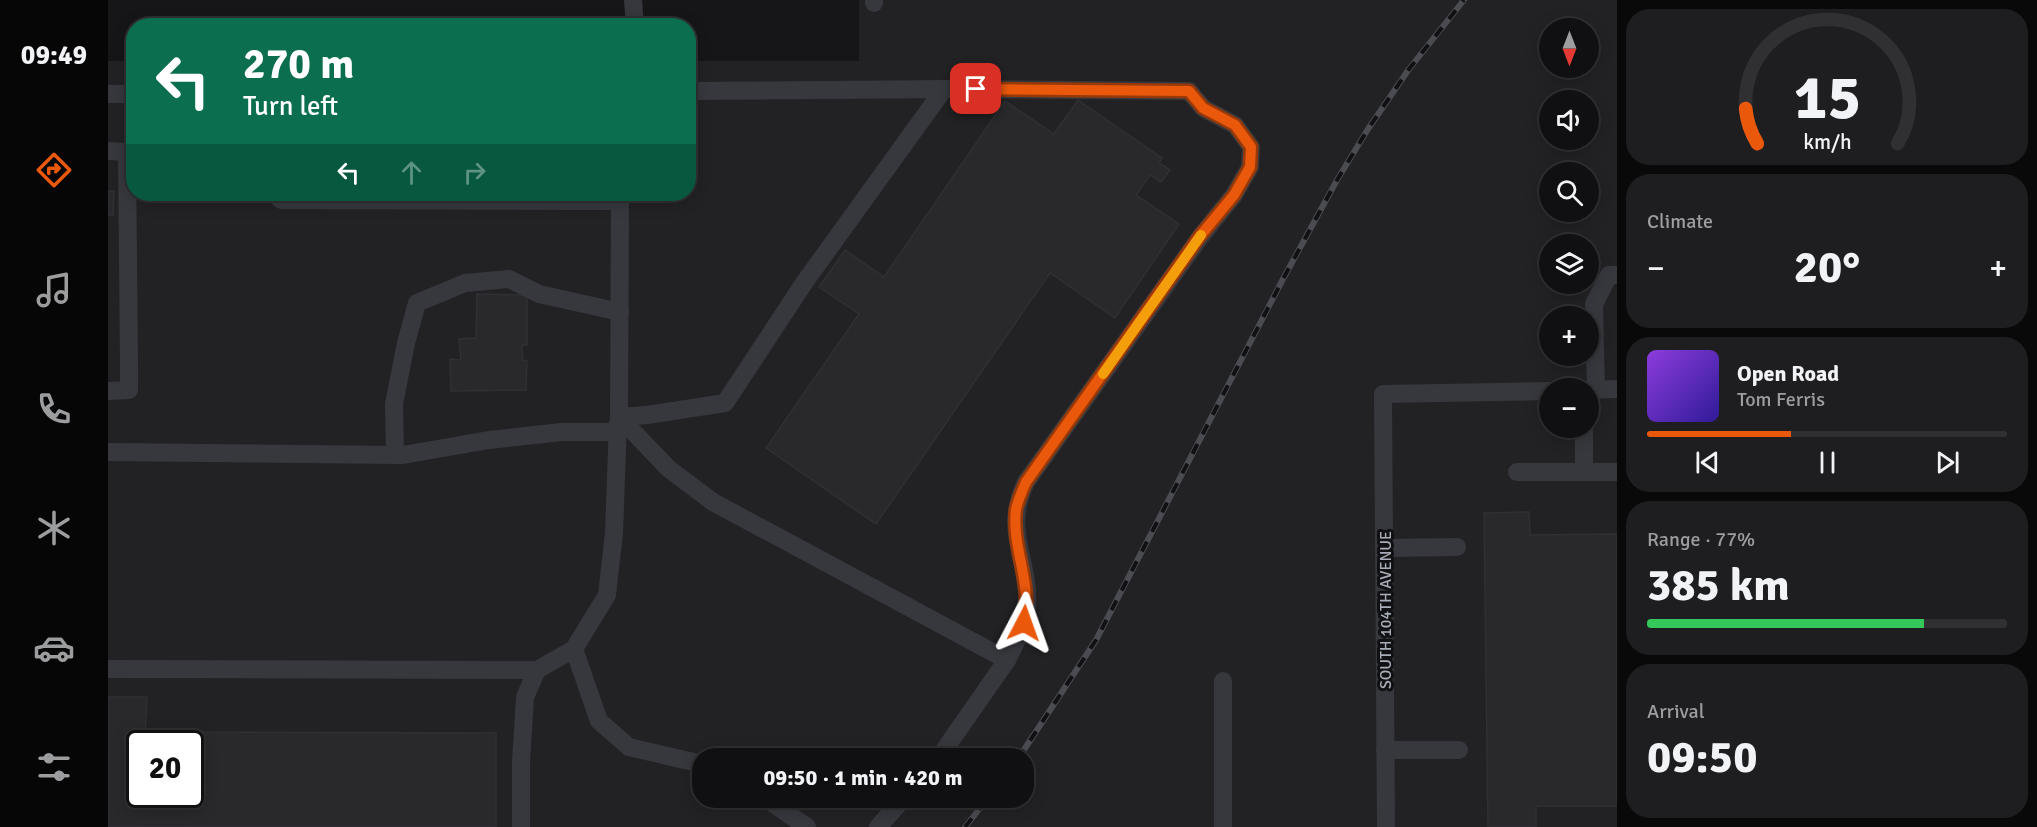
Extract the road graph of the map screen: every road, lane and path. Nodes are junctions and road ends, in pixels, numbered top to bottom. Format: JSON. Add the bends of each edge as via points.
{"nodes":[{"id":1,"x":633,"y":0,"type":"edge"},
{"id":2,"x":634,"y":18,"type":"edge"},
{"id":3,"x":944,"y":89,"type":"junction"},
{"id":4,"x":696,"y":91,"type":"edge"},
{"id":5,"x":108,"y":94,"type":"edge"},
{"id":6,"x":126,"y":94,"type":"edge"},
{"id":7,"x":108,"y":151,"type":"edge"},
{"id":8,"x":126,"y":152,"type":"edge"},
{"id":9,"x":127,"y":201,"type":"edge"},
{"id":10,"x":620,"y":201,"type":"edge"},
{"id":11,"x":1617,"y":275,"type":"edge"},
{"id":12,"x":620,"y":312,"type":"junction"},
{"id":13,"x":1592,"y":378,"type":"edge"},
{"id":14,"x":1617,"y":389,"type":"edge"},
{"id":15,"x":1599,"y":390,"type":"edge"},
{"id":16,"x":108,"y":391,"type":"edge"},
{"id":17,"x":1539,"y":391,"type":"edge"},
{"id":18,"x":618,"y":424,"type":"junction"},
{"id":19,"x":1584,"y":438,"type":"edge"},
{"id":20,"x":108,"y":452,"type":"edge"},
{"id":21,"x":395,"y":454,"type":"junction"},
{"id":22,"x":1517,"y":472,"type":"dead end"},
{"id":23,"x":1584,"y":472,"type":"junction"},
{"id":24,"x":1617,"y":472,"type":"edge"},
{"id":25,"x":1457,"y":547,"type":"dead end"},
{"id":26,"x":1384,"y":548,"type":"junction"},
{"id":27,"x":574,"y":649,"type":"junction"},
{"id":28,"x":1007,"y":660,"type":"junction"},
{"id":29,"x":108,"y":669,"type":"edge"},
{"id":30,"x":537,"y":670,"type":"junction"},
{"id":31,"x":1223,"y":681,"type":"dead end"},
{"id":32,"x":946,"y":748,"type":"edge"},
{"id":33,"x":1385,"y":750,"type":"junction"},
{"id":34,"x":1459,"y":750,"type":"dead end"},
{"id":35,"x":692,"y":762,"type":"edge"},
{"id":36,"x":779,"y":808,"type":"edge"},
{"id":37,"x":895,"y":808,"type":"edge"},
{"id":38,"x":521,"y":827,"type":"edge"},
{"id":39,"x":807,"y":827,"type":"edge"},
{"id":40,"x":878,"y":827,"type":"edge"},
{"id":41,"x":1224,"y":827,"type":"edge"},
{"id":42,"x":1386,"y":827,"type":"edge"}],
"edges":[{"from":1,"to":2,"type":"street"},
{"from":3,"to":4,"type":"street"},
{"from":3,"to":18,"type":"street","via":[[804,283],[725,403],[647,415]]},
{"from":3,"to":28,"type":"street","via":[[1189,91],[1203,108],[1235,125],[1251,147],[1250,167],[1234,195],[1200,236],[1026,482],[1017,507],[1016,535],[1027,608]]},
{"from":5,"to":6,"type":"street"},
{"from":7,"to":8,"type":"street"},
{"from":9,"to":16,"type":"street","via":[[129,390]]},
{"from":10,"to":12,"type":"street"},
{"from":11,"to":13,"type":"street","via":[[1609,275],[1593,304]]},
{"from":12,"to":18,"type":"street"},
{"from":12,"to":21,"type":"street","via":[[539,294],[509,279],[465,283],[417,303],[394,404]]},
{"from":14,"to":15,"type":"street"},
{"from":17,"to":26,"type":"street","name":"SOUTH 104TH AVENUE","via":[[1383,394]]},
{"from":18,"to":21,"type":"street"},
{"from":18,"to":27,"type":"street","via":[[614,533],[607,595]]},
{"from":18,"to":28,"type":"street","via":[[713,502]]},
{"from":19,"to":23,"type":"street"},
{"from":20,"to":21,"type":"street"},
{"from":22,"to":23,"type":"street"},
{"from":23,"to":24,"type":"street"},
{"from":25,"to":26,"type":"street"},
{"from":26,"to":33,"type":"street","name":"SOUTH 104TH AVENUE"},
{"from":27,"to":30,"type":"street"},
{"from":27,"to":35,"type":"street","via":[[599,721],[629,747]]},
{"from":28,"to":32,"type":"street"},
{"from":29,"to":30,"type":"street"},
{"from":30,"to":38,"type":"street","via":[[525,697]]},
{"from":31,"to":41,"type":"street"},
{"from":33,"to":34,"type":"street"},
{"from":33,"to":42,"type":"street","name":"SOUTH 104TH AVENUE"},
{"from":36,"to":39,"type":"street"},
{"from":37,"to":40,"type":"street"}]}
